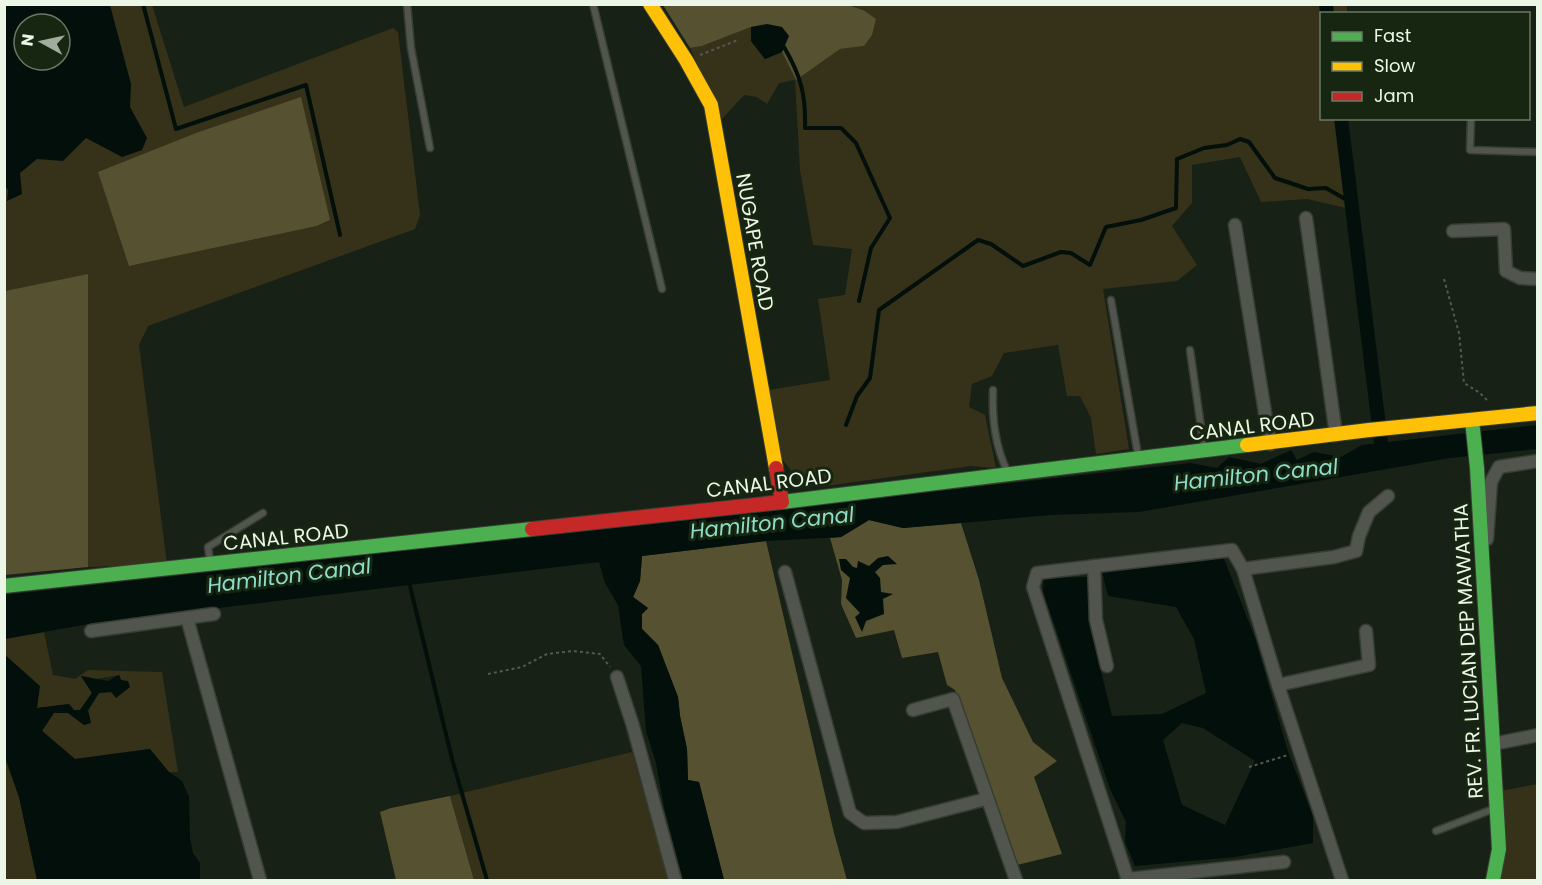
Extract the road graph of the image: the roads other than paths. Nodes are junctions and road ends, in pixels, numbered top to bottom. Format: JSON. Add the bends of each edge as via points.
{"nodes":[{"id":1,"x":407,"y":4,"type":"edge"},
{"id":2,"x":593,"y":4,"type":"edge"},
{"id":3,"x":650,"y":4,"type":"edge"},
{"id":4,"x":1471,"y":120,"type":"edge"},
{"id":5,"x":430,"y":148,"type":"dead end"},
{"id":6,"x":1538,"y":152,"type":"edge"},
{"id":7,"x":1306,"y":218,"type":"dead end"},
{"id":8,"x":1235,"y":225,"type":"dead end"},
{"id":9,"x":1453,"y":231,"type":"dead end"},
{"id":10,"x":1538,"y":279,"type":"edge"},
{"id":11,"x":662,"y":289,"type":"dead end"},
{"id":12,"x":1111,"y":300,"type":"dead end"},
{"id":13,"x":1190,"y":350,"type":"dead end"},
{"id":14,"x":993,"y":390,"type":"dead end"},
{"id":15,"x":1538,"y":413,"type":"edge"},
{"id":16,"x":1472,"y":420,"type":"junction"},
{"id":17,"x":1336,"y":435,"type":"junction"},
{"id":18,"x":1270,"y":444,"type":"junction"},
{"id":19,"x":1205,"y":451,"type":"junction"},
{"id":20,"x":1139,"y":459,"type":"junction"},
{"id":21,"x":1538,"y":461,"type":"edge"},
{"id":22,"x":1008,"y":473,"type":"junction"},
{"id":23,"x":1388,"y":496,"type":"dead end"},
{"id":24,"x":782,"y":502,"type":"junction"},
{"id":25,"x":263,"y":513,"type":"dead end"},
{"id":26,"x":1483,"y":561,"type":"junction"},
{"id":27,"x":210,"y":565,"type":"junction"},
{"id":28,"x":1094,"y":566,"type":"junction"},
{"id":29,"x":1243,"y":568,"type":"junction"},
{"id":30,"x":784,"y":572,"type":"dead end"},
{"id":31,"x":4,"y":586,"type":"edge"},
{"id":32,"x":214,"y":614,"type":"dead end"},
{"id":33,"x":187,"y":618,"type":"junction"},
{"id":34,"x":91,"y":631,"type":"dead end"},
{"id":35,"x":1366,"y":631,"type":"dead end"},
{"id":36,"x":1107,"y":666,"type":"dead end"},
{"id":37,"x":617,"y":677,"type":"road end"},
{"id":38,"x":1278,"y":685,"type":"junction"},
{"id":39,"x":913,"y":710,"type":"dead end"},
{"id":40,"x":1538,"y":735,"type":"edge"},
{"id":41,"x":1493,"y":744,"type":"junction"},
{"id":42,"x":986,"y":799,"type":"junction"},
{"id":43,"x":1496,"y":808,"type":"junction"},
{"id":44,"x":1436,"y":831,"type":"dead end"},
{"id":45,"x":1284,"y":862,"type":"dead end"},
{"id":46,"x":260,"y":880,"type":"edge"},
{"id":47,"x":675,"y":880,"type":"edge"},
{"id":48,"x":1016,"y":880,"type":"edge"},
{"id":49,"x":1128,"y":880,"type":"edge"},
{"id":50,"x":1342,"y":880,"type":"edge"},
{"id":51,"x":1493,"y":880,"type":"edge"}],
"edges":[{"from":1,"to":5,"type":"lane"},
{"from":2,"to":11,"type":"lane"},
{"from":3,"to":24,"type":"main road","name":"NUGAPE ROAD","via":[[711,105]]},
{"from":4,"to":6,"type":"lane","via":[[1470,150]]},
{"from":7,"to":17,"type":"street"},
{"from":8,"to":18,"type":"street"},
{"from":9,"to":10,"type":"street","via":[[1504,230],[1506,271],[1520,278]]},
{"from":12,"to":20,"type":"lane"},
{"from":13,"to":19,"type":"lane"},
{"from":14,"to":22,"type":"lane","via":[[992,414],[999,453]]},
{"from":15,"to":16,"type":"main road","name":"CANAL ROAD"},
{"from":16,"to":17,"type":"main road","name":"CANAL ROAD"},
{"from":16,"to":26,"type":"main road","name":"REV. FR. LUCIAN DEP MAWATHA"},
{"from":17,"to":18,"type":"main road","name":"CANAL ROAD"},
{"from":18,"to":19,"type":"main road","name":"CANAL ROAD"},
{"from":19,"to":20,"type":"main road","name":"CANAL ROAD"},
{"from":20,"to":22,"type":"main road","name":"CANAL ROAD"},
{"from":21,"to":26,"type":"street","via":[[1499,467],[1491,482]]},
{"from":22,"to":24,"type":"main road","name":"CANAL ROAD"},
{"from":23,"to":29,"type":"street","via":[[1369,512],[1356,551]]},
{"from":24,"to":27,"type":"main road","name":"CANAL ROAD"},
{"from":25,"to":27,"type":"lane","via":[[208,547]]},
{"from":26,"to":41,"type":"main road","name":"REV. FR. LUCIAN DEP MAWATHA"},
{"from":27,"to":31,"type":"main road","name":"CANAL ROAD"},
{"from":28,"to":29,"type":"street","via":[[1232,550]]},
{"from":28,"to":36,"type":"street","via":[[1095,620]]},
{"from":28,"to":49,"type":"street","via":[[1037,573],[1033,587]]},
{"from":29,"to":38,"type":"street"},
{"from":30,"to":42,"type":"street","via":[[850,813],[864,823],[897,822]]},
{"from":32,"to":33,"type":"street"},
{"from":33,"to":34,"type":"street"},
{"from":33,"to":46,"type":"street"},
{"from":35,"to":38,"type":"street","via":[[1369,665]]},
{"from":37,"to":47,"type":"street"},
{"from":38,"to":50,"type":"street"},
{"from":39,"to":42,"type":"street","via":[[952,699]]},
{"from":40,"to":41,"type":"street"},
{"from":41,"to":43,"type":"main road","name":"REV. FR. LUCIAN DEP MAWATHA"},
{"from":42,"to":48,"type":"street"},
{"from":43,"to":44,"type":"lane"},
{"from":43,"to":51,"type":"main road","name":"REV. FR. LUCIAN DEP MAWATHA","via":[[1499,849]]},
{"from":45,"to":49,"type":"street"}]}
